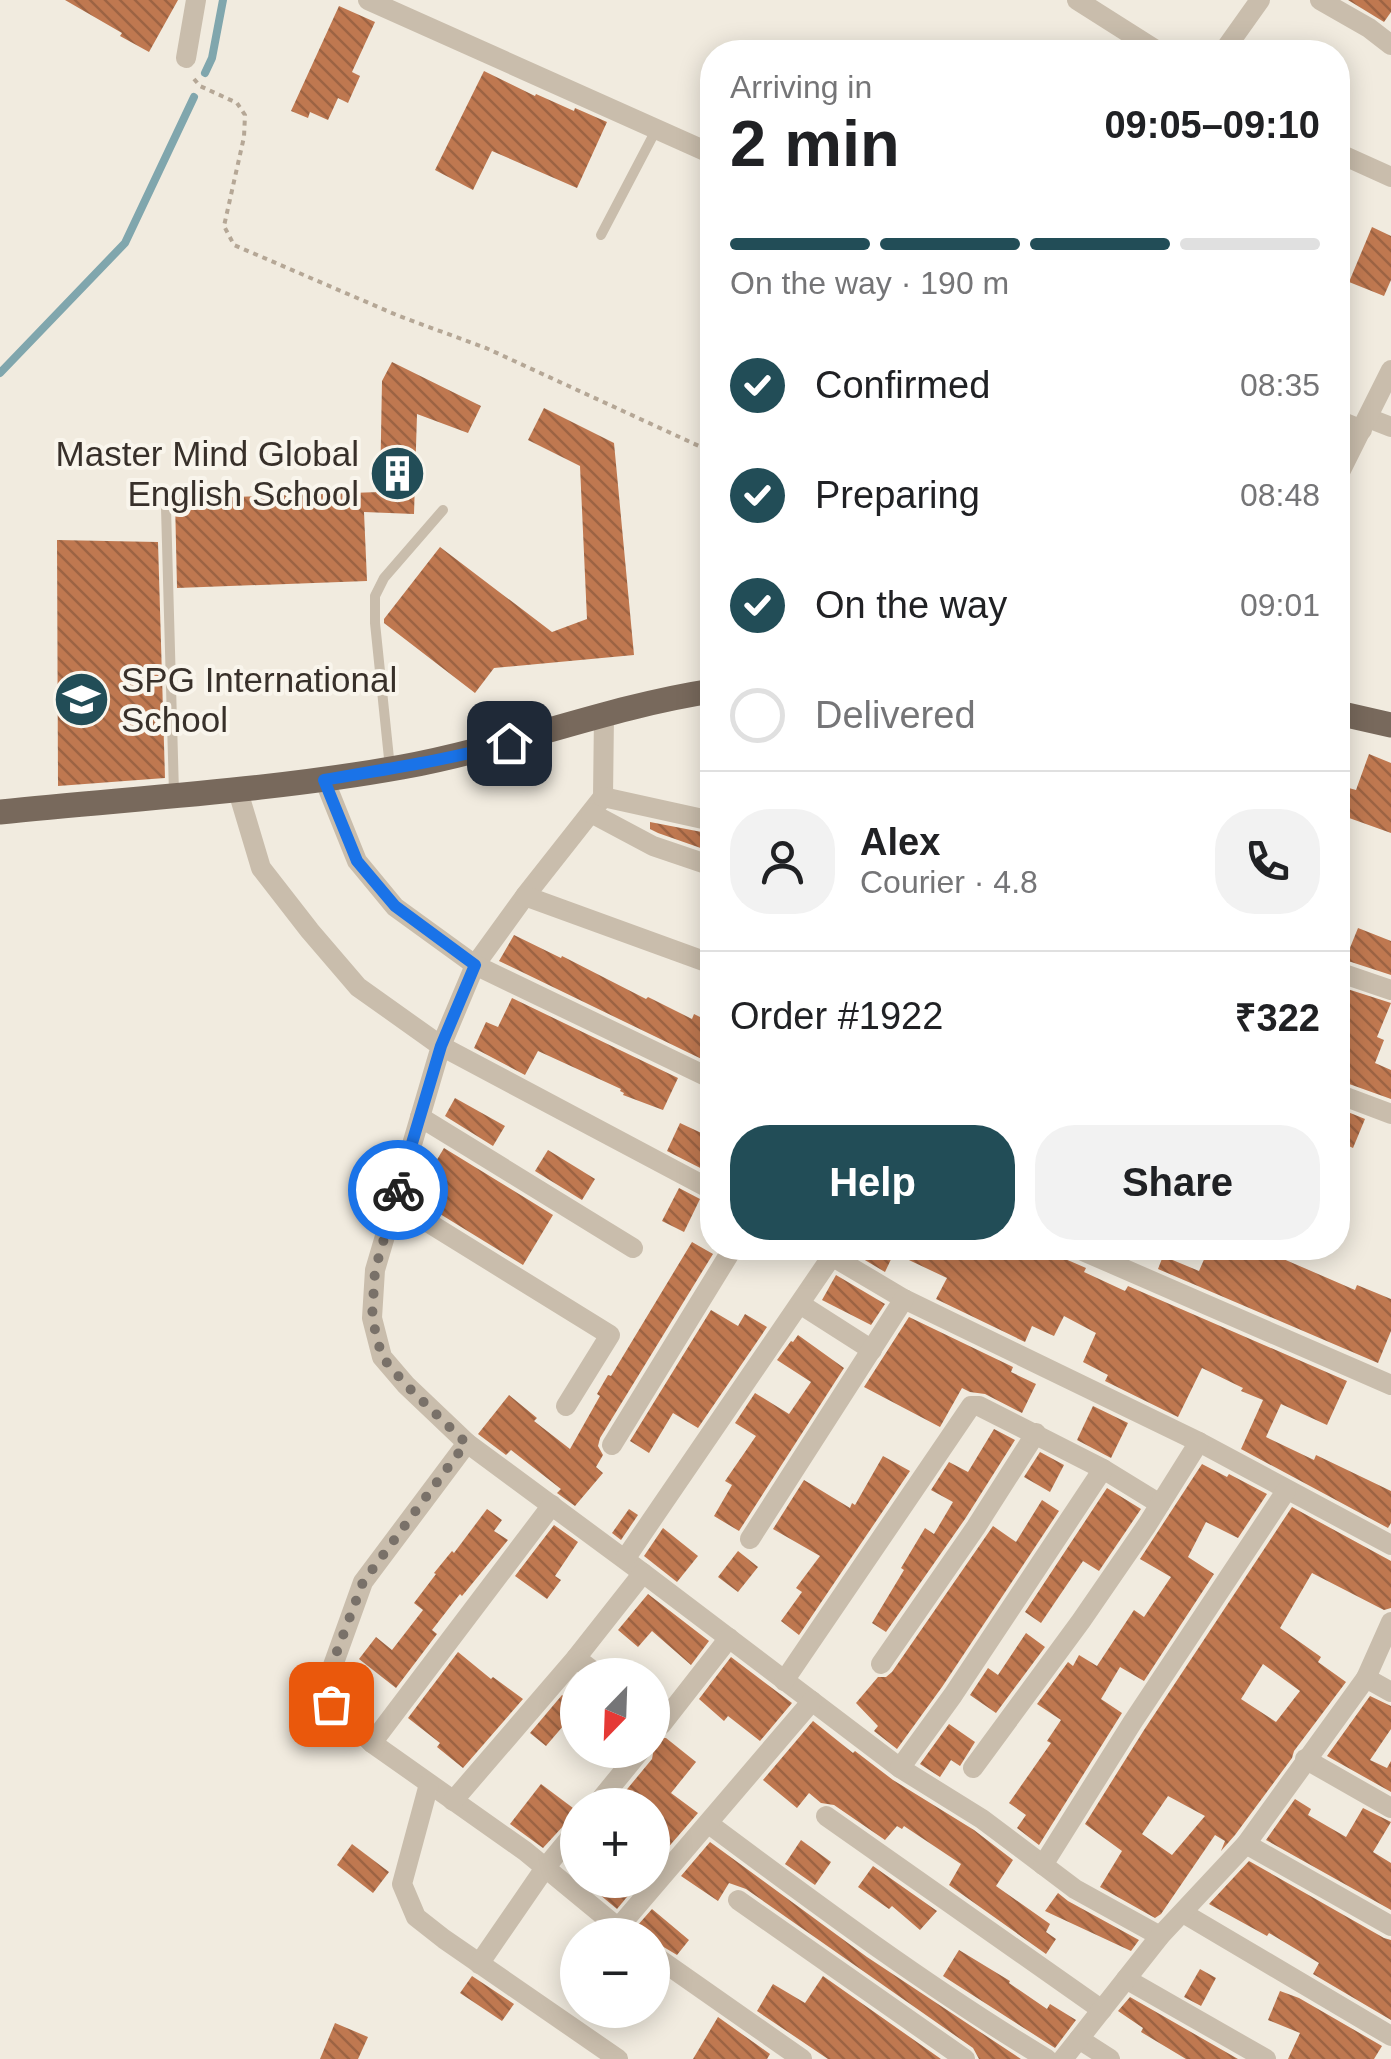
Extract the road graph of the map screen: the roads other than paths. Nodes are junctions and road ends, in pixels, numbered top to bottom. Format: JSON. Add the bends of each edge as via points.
{"nodes":[{"id":1,"x":196,"y":0,"type":"edge"},
{"id":2,"x":368,"y":0,"type":"edge"},
{"id":3,"x":1077,"y":0,"type":"edge"},
{"id":4,"x":1260,"y":0,"type":"edge"},
{"id":5,"x":1320,"y":0,"type":"edge"},
{"id":6,"x":1140,"y":40,"type":"edge"},
{"id":7,"x":1232,"y":40,"type":"edge"},
{"id":8,"x":1391,"y":45,"type":"edge"},
{"id":9,"x":186,"y":58,"type":"road end"},
{"id":10,"x":656,"y":129,"type":"junction"},
{"id":11,"x":700,"y":149,"type":"edge"},
{"id":12,"x":1350,"y":158,"type":"edge"},
{"id":13,"x":1391,"y":177,"type":"edge"},
{"id":14,"x":602,"y":235,"type":"dead end"},
{"id":15,"x":1391,"y":370,"type":"edge"},
{"id":16,"x":1350,"y":422,"type":"edge"},
{"id":17,"x":1365,"y":424,"type":"junction"},
{"id":18,"x":1391,"y":427,"type":"edge"},
{"id":19,"x":1350,"y":453,"type":"edge"},
{"id":20,"x":166,"y":508,"type":"dead end"},
{"id":21,"x":444,"y":510,"type":"dead end"},
{"id":22,"x":700,"y":694,"type":"edge"},
{"id":23,"x":604,"y":715,"type":"junction"},
{"id":24,"x":1350,"y":716,"type":"edge"},
{"id":25,"x":1391,"y":725,"type":"edge"},
{"id":26,"x":390,"y":769,"type":"junction"},
{"id":27,"x":324,"y":780,"type":"junction"},
{"id":28,"x":237,"y":788,"type":"junction"},
{"id":29,"x":174,"y":794,"type":"junction"},
{"id":30,"x":597,"y":805,"type":"junction"},
{"id":31,"x":0,"y":812,"type":"edge"},
{"id":32,"x":700,"y":819,"type":"edge"},
{"id":33,"x":700,"y":862,"type":"edge"},
{"id":34,"x":525,"y":896,"type":"junction"},
{"id":35,"x":700,"y":960,"type":"edge"},
{"id":36,"x":475,"y":965,"type":"junction"},
{"id":37,"x":1350,"y":976,"type":"edge"},
{"id":38,"x":1391,"y":990,"type":"edge"},
{"id":39,"x":441,"y":1046,"type":"junction"},
{"id":40,"x":700,"y":1073,"type":"edge"},
{"id":41,"x":1350,"y":1099,"type":"edge"},
{"id":42,"x":1391,"y":1114,"type":"edge"},
{"id":43,"x":420,"y":1117,"type":"junction"},
{"id":44,"x":700,"y":1184,"type":"edge"},
{"id":45,"x":395,"y":1202,"type":"junction"},
{"id":46,"x":632,"y":1248,"type":"dead end"},
{"id":47,"x":726,"y":1260,"type":"edge"},
{"id":48,"x":821,"y":1260,"type":"edge"},
{"id":49,"x":838,"y":1260,"type":"edge"},
{"id":50,"x":1104,"y":1260,"type":"edge"},
{"id":51,"x":904,"y":1299,"type":"junction"},
{"id":52,"x":800,"y":1304,"type":"junction"},
{"id":53,"x":872,"y":1350,"type":"junction"},
{"id":54,"x":1391,"y":1385,"type":"edge"},
{"id":55,"x":566,"y":1406,"type":"dead end"},
{"id":56,"x":1036,"y":1433,"type":"junction"},
{"id":57,"x":1199,"y":1442,"type":"junction"},
{"id":58,"x":466,"y":1443,"type":"junction"},
{"id":59,"x":612,"y":1444,"type":"dead end"},
{"id":60,"x":1103,"y":1469,"type":"junction"},
{"id":61,"x":1286,"y":1490,"type":"junction"},
{"id":62,"x":1160,"y":1504,"type":"junction"},
{"id":63,"x":552,"y":1505,"type":"junction"},
{"id":64,"x":750,"y":1539,"type":"dead end"},
{"id":65,"x":1391,"y":1545,"type":"edge"},
{"id":66,"x":625,"y":1559,"type":"junction"},
{"id":67,"x":643,"y":1573,"type":"junction"},
{"id":68,"x":1391,"y":1622,"type":"edge"},
{"id":69,"x":729,"y":1638,"type":"junction"},
{"id":70,"x":576,"y":1658,"type":"edge"},
{"id":71,"x":881,"y":1664,"type":"dead end"},
{"id":72,"x":560,"y":1676,"type":"edge"},
{"id":73,"x":1366,"y":1678,"type":"junction"},
{"id":74,"x":784,"y":1681,"type":"junction"},
{"id":75,"x":1391,"y":1692,"type":"edge"},
{"id":76,"x":812,"y":1701,"type":"junction"},
{"id":77,"x":670,"y":1709,"type":"edge"},
{"id":78,"x":372,"y":1743,"type":"junction"},
{"id":79,"x":1306,"y":1759,"type":"junction"},
{"id":80,"x":626,"y":1768,"type":"edge"},
{"id":81,"x":900,"y":1768,"type":"junction"},
{"id":82,"x":973,"y":1768,"type":"dead end"},
{"id":83,"x":429,"y":1784,"type":"junction"},
{"id":84,"x":610,"y":1788,"type":"edge"},
{"id":85,"x":453,"y":1800,"type":"junction"},
{"id":86,"x":1391,"y":1808,"type":"edge"},
{"id":87,"x":826,"y":1816,"type":"dead end"},
{"id":88,"x":709,"y":1824,"type":"junction"},
{"id":89,"x":1246,"y":1844,"type":"junction"},
{"id":90,"x":560,"y":1850,"type":"edge"},
{"id":91,"x":1043,"y":1865,"type":"junction"},
{"id":92,"x":545,"y":1868,"type":"junction"},
{"id":93,"x":738,"y":1900,"type":"dead end"},
{"id":94,"x":1183,"y":1913,"type":"junction"},
{"id":95,"x":606,"y":1918,"type":"edge"},
{"id":96,"x":634,"y":1918,"type":"edge"},
{"id":97,"x":1391,"y":1926,"type":"edge"},
{"id":98,"x":1160,"y":1936,"type":"junction"},
{"id":99,"x":479,"y":1964,"type":"junction"},
{"id":100,"x":670,"y":1967,"type":"edge"},
{"id":101,"x":1126,"y":1979,"type":"junction"},
{"id":102,"x":1102,"y":2010,"type":"junction"},
{"id":103,"x":1391,"y":2036,"type":"edge"},
{"id":104,"x":1078,"y":2039,"type":"junction"},
{"id":105,"x":618,"y":2059,"type":"edge"},
{"id":106,"x":802,"y":2059,"type":"edge"},
{"id":107,"x":964,"y":2059,"type":"edge"},
{"id":108,"x":1047,"y":2059,"type":"edge"},
{"id":109,"x":1063,"y":2059,"type":"edge"},
{"id":110,"x":1110,"y":2059,"type":"edge"},
{"id":111,"x":1266,"y":2059,"type":"edge"}],
"edges":[{"from":1,"to":9,"type":"street"},
{"from":2,"to":10,"type":"street"},
{"from":3,"to":6,"type":"street"},
{"from":4,"to":7,"type":"street"},
{"from":5,"to":8,"type":"street"},
{"from":10,"to":11,"type":"street"},
{"from":10,"to":14,"type":"lane"},
{"from":12,"to":13,"type":"street"},
{"from":15,"to":17,"type":"street"},
{"from":16,"to":17,"type":"street"},
{"from":17,"to":18,"type":"street"},
{"from":17,"to":19,"type":"street"},
{"from":20,"to":29,"type":"lane"},
{"from":21,"to":26,"type":"lane","via":[[374,596]]},
{"from":22,"to":23,"type":"main road"},
{"from":23,"to":26,"type":"main road"},
{"from":23,"to":30,"type":"street"},
{"from":24,"to":25,"type":"main road"},
{"from":26,"to":27,"type":"main road"},
{"from":27,"to":28,"type":"main road"},
{"from":27,"to":36,"type":"street","via":[[357,861],[395,906]]},
{"from":28,"to":29,"type":"main road"},
{"from":28,"to":39,"type":"street","via":[[261,868],[310,931],[358,987]]},
{"from":29,"to":31,"type":"main road"},
{"from":30,"to":32,"type":"street"},
{"from":30,"to":33,"type":"street","via":[[653,846]]},
{"from":30,"to":34,"type":"street"},
{"from":34,"to":35,"type":"street"},
{"from":34,"to":36,"type":"street"},
{"from":36,"to":39,"type":"street"},
{"from":36,"to":40,"type":"street"},
{"from":37,"to":38,"type":"street"},
{"from":39,"to":43,"type":"street"},
{"from":39,"to":44,"type":"street"},
{"from":41,"to":42,"type":"street"},
{"from":43,"to":45,"type":"street"},
{"from":43,"to":46,"type":"street"},
{"from":45,"to":55,"type":"street","via":[[610,1335]]},
{"from":45,"to":58,"type":"street","via":[[375,1270],[372,1318],[382,1357]]},
{"from":47,"to":59,"type":"street"},
{"from":48,"to":52,"type":"street"},
{"from":49,"to":51,"type":"street"},
{"from":50,"to":54,"type":"street"},
{"from":51,"to":53,"type":"street"},
{"from":51,"to":57,"type":"street"},
{"from":52,"to":53,"type":"street"},
{"from":52,"to":66,"type":"street"},
{"from":53,"to":64,"type":"street"},
{"from":56,"to":60,"type":"street"},
{"from":56,"to":71,"type":"street"},
{"from":56,"to":74,"type":"street","via":[[979,1406],[968,1408]]},
{"from":57,"to":61,"type":"street"},
{"from":57,"to":62,"type":"street"},
{"from":58,"to":63,"type":"street"},
{"from":58,"to":78,"type":"street","via":[[363,1582],[330,1670],[331,1704]]},
{"from":60,"to":62,"type":"street"},
{"from":60,"to":81,"type":"street"},
{"from":61,"to":65,"type":"street"},
{"from":61,"to":91,"type":"street"},
{"from":62,"to":82,"type":"street"},
{"from":63,"to":66,"type":"street"},
{"from":63,"to":78,"type":"street"},
{"from":66,"to":67,"type":"street"},
{"from":67,"to":69,"type":"street"},
{"from":67,"to":70,"type":"street"},
{"from":68,"to":73,"type":"street"},
{"from":69,"to":74,"type":"street"},
{"from":69,"to":77,"type":"street"},
{"from":72,"to":85,"type":"street"},
{"from":73,"to":75,"type":"street"},
{"from":73,"to":79,"type":"street"},
{"from":74,"to":76,"type":"street"},
{"from":76,"to":81,"type":"street"},
{"from":76,"to":88,"type":"street"},
{"from":78,"to":83,"type":"street"},
{"from":79,"to":86,"type":"street"},
{"from":79,"to":89,"type":"street"},
{"from":80,"to":84,"type":"street"},
{"from":81,"to":91,"type":"street"},
{"from":83,"to":85,"type":"street"},
{"from":83,"to":99,"type":"street","via":[[402,1884],[416,1917]]},
{"from":85,"to":92,"type":"street"},
{"from":87,"to":102,"type":"street"},
{"from":88,"to":96,"type":"street"},
{"from":88,"to":108,"type":"street","via":[[968,2012]]},
{"from":89,"to":94,"type":"street"},
{"from":89,"to":97,"type":"street"},
{"from":90,"to":92,"type":"street"},
{"from":91,"to":98,"type":"street"},
{"from":92,"to":95,"type":"street"},
{"from":92,"to":99,"type":"street"},
{"from":93,"to":107,"type":"street"},
{"from":94,"to":98,"type":"street"},
{"from":94,"to":103,"type":"street"},
{"from":98,"to":101,"type":"street"},
{"from":99,"to":105,"type":"street"},
{"from":100,"to":106,"type":"street"},
{"from":101,"to":102,"type":"street"},
{"from":101,"to":111,"type":"street"},
{"from":102,"to":104,"type":"street"},
{"from":104,"to":109,"type":"street"},
{"from":104,"to":110,"type":"street"}]}
